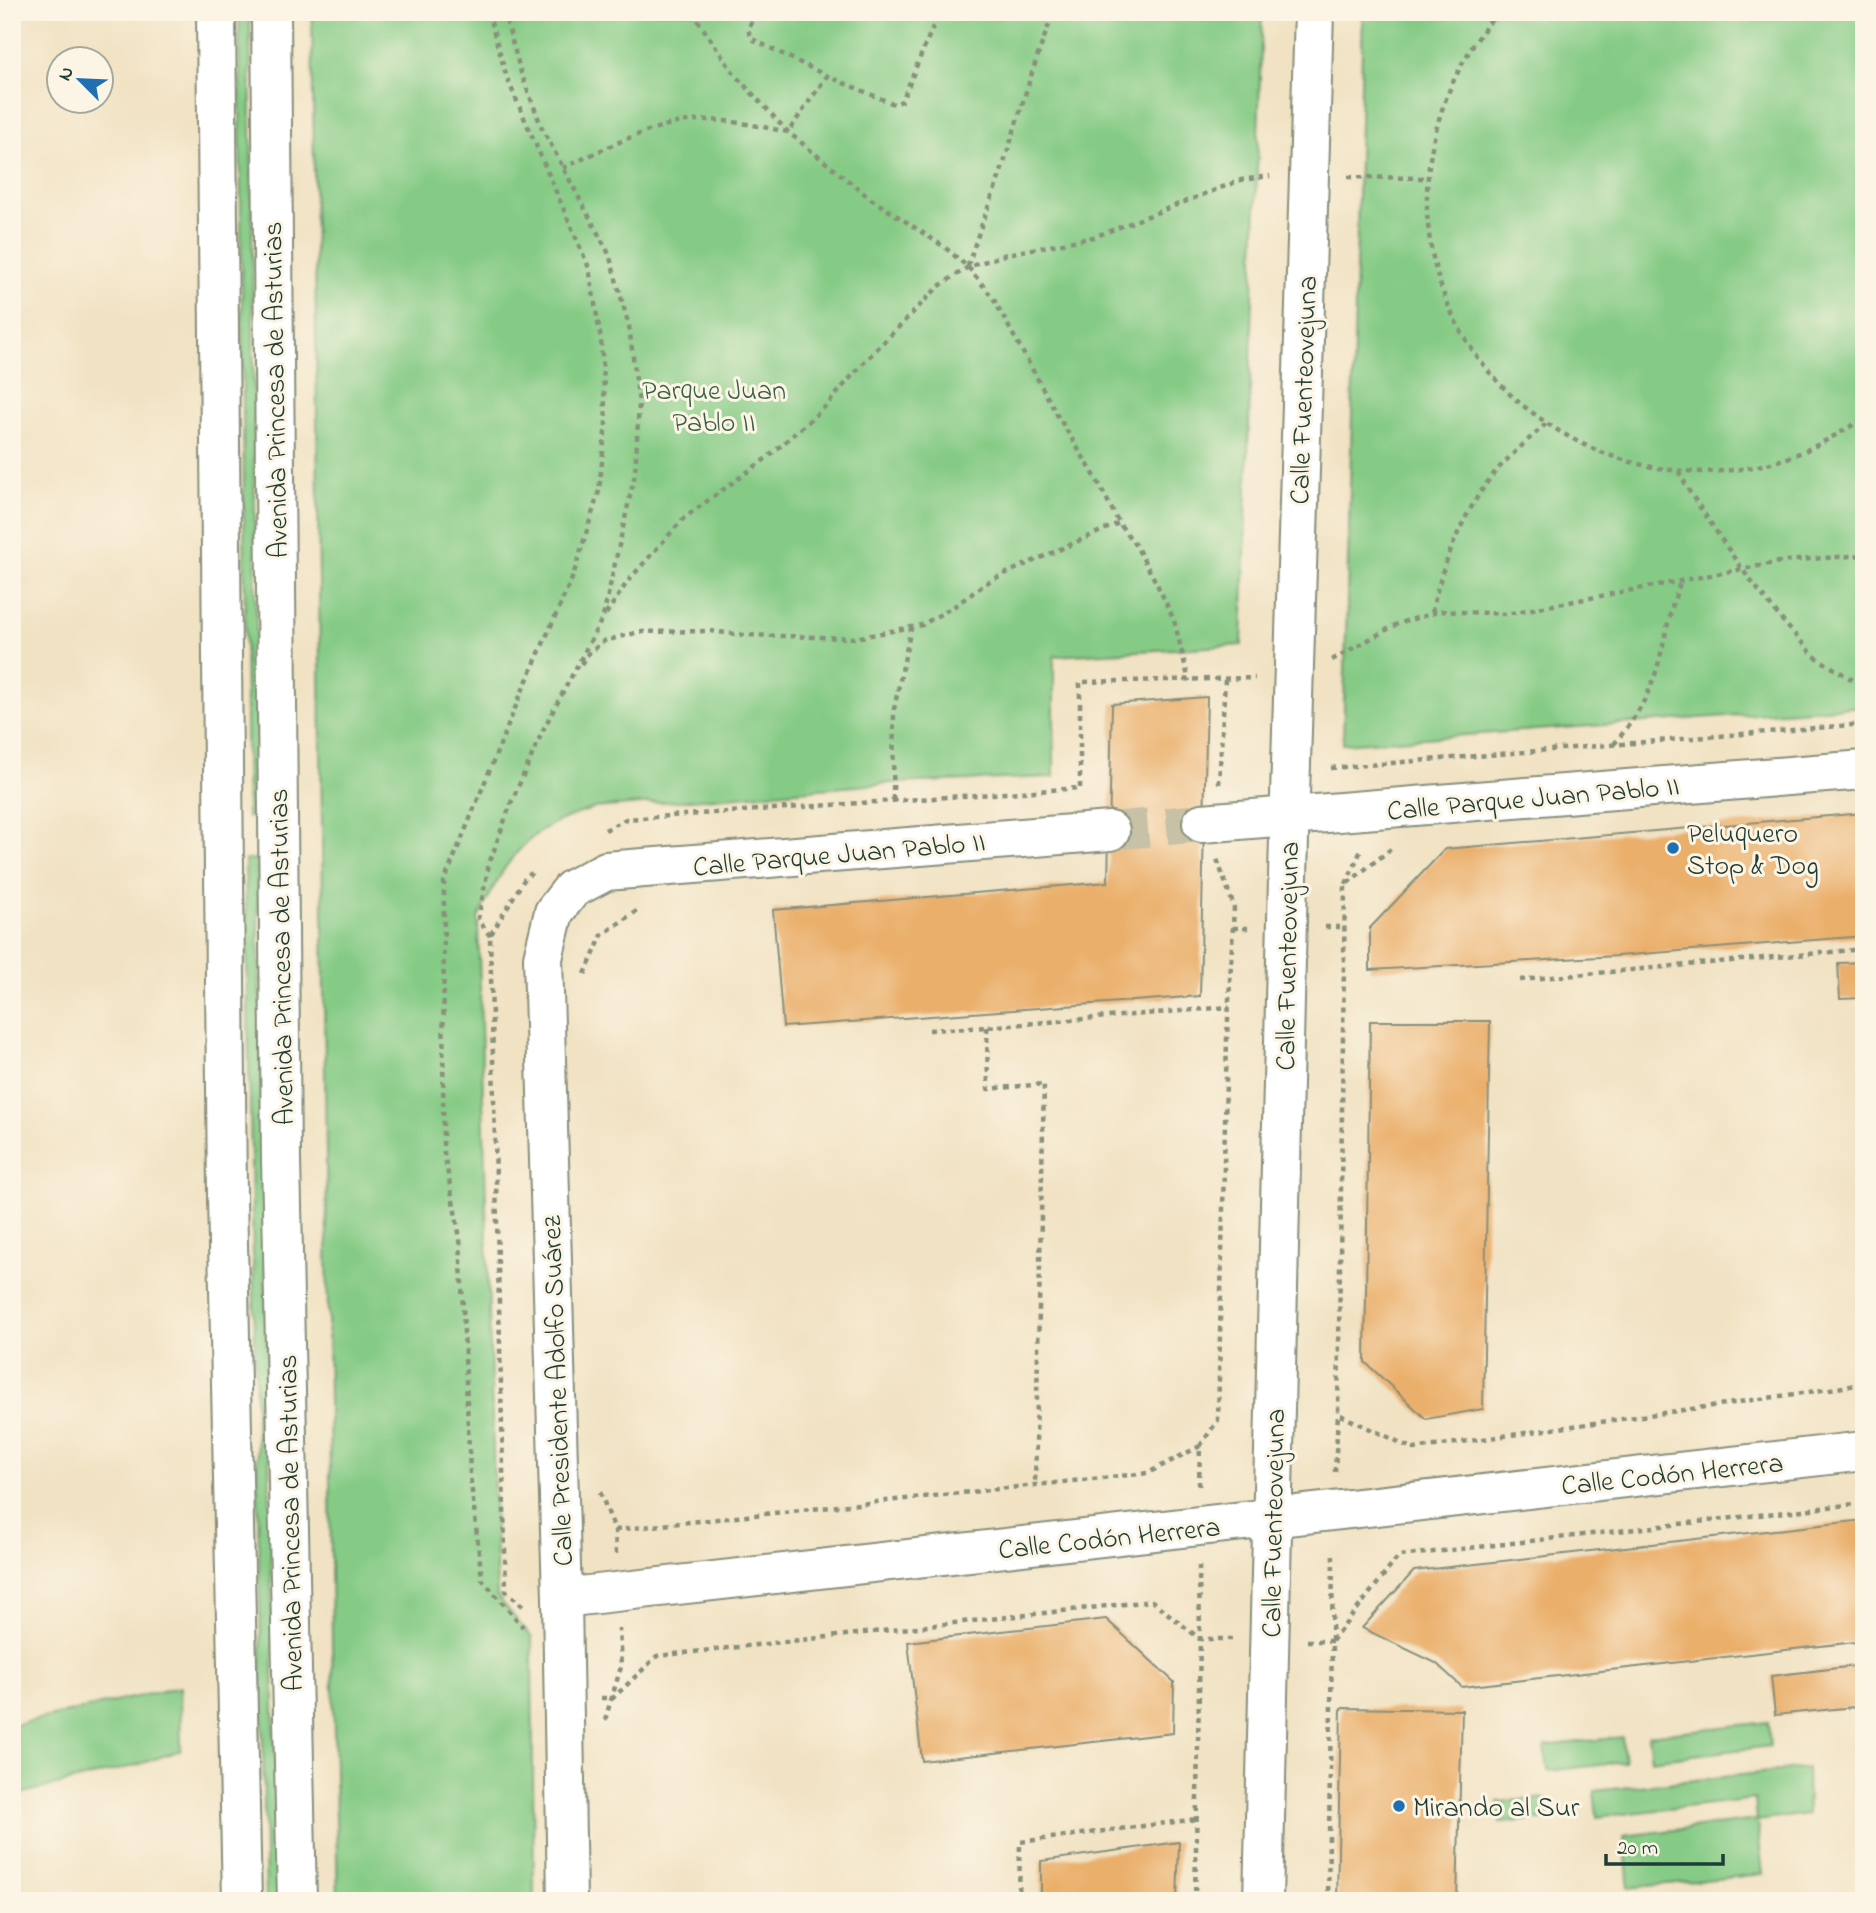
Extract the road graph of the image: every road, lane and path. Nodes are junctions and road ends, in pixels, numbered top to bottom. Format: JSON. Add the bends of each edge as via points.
{"nodes":[{"id":1,"x":216,"y":12,"type":"edge"},
{"id":2,"x":271,"y":12,"type":"edge"},
{"id":3,"x":504,"y":12,"type":"edge"},
{"id":4,"x":692,"y":12,"type":"edge"},
{"id":5,"x":755,"y":12,"type":"edge"},
{"id":6,"x":939,"y":12,"type":"edge"},
{"id":7,"x":1054,"y":12,"type":"edge"},
{"id":8,"x":1314,"y":12,"type":"edge"},
{"id":9,"x":1498,"y":12,"type":"edge"},
{"id":10,"x":827,"y":76,"type":"junction"},
{"id":11,"x":788,"y":132,"type":"junction"},
{"id":12,"x":563,"y":168,"type":"junction"},
{"id":13,"x":1309,"y":176,"type":"junction"},
{"id":14,"x":1427,"y":177,"type":"junction"},
{"id":15,"x":968,"y":267,"type":"junction"},
{"id":16,"x":1864,"y":418,"type":"edge"},
{"id":17,"x":1547,"y":423,"type":"junction"},
{"id":18,"x":1679,"y":471,"type":"junction"},
{"id":19,"x":1119,"y":523,"type":"junction"},
{"id":20,"x":1864,"y":555,"type":"edge"},
{"id":21,"x":1741,"y":568,"type":"junction"},
{"id":22,"x":1681,"y":581,"type":"junction"},
{"id":23,"x":1432,"y":612,"type":"junction"},
{"id":24,"x":603,"y":617,"type":"junction"},
{"id":25,"x":911,"y":628,"type":"junction"},
{"id":26,"x":1345,"y":654,"type":"dead end"},
{"id":27,"x":570,"y":679,"type":"junction"},
{"id":28,"x":1189,"y":681,"type":"junction"},
{"id":29,"x":1864,"y":687,"type":"edge"},
{"id":30,"x":1864,"y":724,"type":"edge"},
{"id":31,"x":1613,"y":745,"type":"junction"},
{"id":32,"x":1324,"y":768,"type":"dead end"},
{"id":33,"x":1864,"y":770,"type":"edge"},
{"id":34,"x":893,"y":800,"type":"junction"},
{"id":35,"x":1289,"y":816,"type":"junction"},
{"id":36,"x":1110,"y":831,"type":"tunnel mouth"},
{"id":37,"x":594,"y":836,"type":"dead end"},
{"id":38,"x":1210,"y":841,"type":"junction"},
{"id":39,"x":1397,"y":845,"type":"dead end"},
{"id":40,"x":534,"y":872,"type":"dead end"},
{"id":41,"x":572,"y":889,"type":"joint"},
{"id":42,"x":643,"y":906,"type":"dead end"},
{"id":43,"x":490,"y":936,"type":"junction"},
{"id":44,"x":1864,"y":949,"type":"edge"},
{"id":45,"x":1520,"y":980,"type":"dead end"},
{"id":46,"x":580,"y":985,"type":"dead end"},
{"id":47,"x":1229,"y":1007,"type":"junction"},
{"id":48,"x":987,"y":1027,"type":"junction"},
{"id":49,"x":929,"y":1030,"type":"dead end"},
{"id":50,"x":1864,"y":1384,"type":"edge"},
{"id":51,"x":1200,"y":1446,"type":"junction"},
{"id":52,"x":1864,"y":1451,"type":"edge"},
{"id":53,"x":595,"y":1481,"type":"dead end"},
{"id":54,"x":1035,"y":1485,"type":"junction"},
{"id":55,"x":1864,"y":1503,"type":"edge"},
{"id":56,"x":1272,"y":1518,"type":"junction"},
{"id":57,"x":1198,"y":1526,"type":"junction"},
{"id":58,"x":615,"y":1530,"type":"junction"},
{"id":59,"x":618,"y":1592,"type":"junction"},
{"id":60,"x":547,"y":1606,"type":"junction"},
{"id":61,"x":1200,"y":1639,"type":"junction"},
{"id":62,"x":1269,"y":1640,"type":"junction"},
{"id":63,"x":1332,"y":1641,"type":"junction"},
{"id":64,"x":613,"y":1698,"type":"junction"},
{"id":65,"x":604,"y":1722,"type":"dead end"},
{"id":66,"x":1196,"y":1819,"type":"junction"},
{"id":67,"x":242,"y":1901,"type":"edge"},
{"id":68,"x":297,"y":1901,"type":"edge"},
{"id":69,"x":568,"y":1901,"type":"edge"},
{"id":70,"x":1019,"y":1901,"type":"edge"},
{"id":71,"x":1195,"y":1901,"type":"edge"},
{"id":72,"x":1263,"y":1901,"type":"edge"},
{"id":73,"x":1328,"y":1901,"type":"edge"}],
"edges":[{"from":1,"to":67,"type":"street","name":"Avenida Princesa de Asturias","via":[[227,1196]]},
{"from":2,"to":68,"type":"street","name":"Avenida Princesa de Asturias","via":[[281,1159]]},
{"from":3,"to":12,"type":"path","via":[[521,73]]},
{"from":4,"to":11,"type":"path","via":[[735,75]]},
{"from":5,"to":10,"type":"path","via":[[748,30],[752,39]]},
{"from":6,"to":10,"type":"path","via":[[902,101],[894,104]]},
{"from":7,"to":15,"type":"path"},
{"from":8,"to":13,"type":"street","name":"Calle Fuenteovejuna"},
{"from":9,"to":14,"type":"path","via":[[1464,57],[1449,86]]},
{"from":10,"to":11,"type":"path"},
{"from":11,"to":12,"type":"path","via":[[699,120],[645,131]]},
{"from":11,"to":15,"type":"path","via":[[871,199]]},
{"from":12,"to":24,"type":"path","via":[[608,254],[629,326],[639,403],[635,474]]},
{"from":13,"to":14,"type":"path"},
{"from":13,"to":15,"type":"path","via":[[1241,180],[1094,237],[1007,254]]},
{"from":13,"to":35,"type":"street","name":"Calle Fuenteovejuna"},
{"from":14,"to":17,"type":"path","via":[[1431,247],[1452,313],[1489,372],[1513,398]]},
{"from":15,"to":19,"type":"path","via":[[993,298]]},
{"from":15,"to":24,"type":"path","via":[[939,287],[827,405],[768,457],[684,518]]},
{"from":16,"to":18,"type":"path","via":[[1796,455],[1719,471]]},
{"from":17,"to":18,"type":"path","via":[[1571,440],[1606,455]]},
{"from":17,"to":23,"type":"path","via":[[1495,473],[1482,492],[1450,552]]},
{"from":18,"to":21,"type":"path"},
{"from":19,"to":25,"type":"path","via":[[990,580],[956,605]]},
{"from":19,"to":28,"type":"path","via":[[1174,620]]},
{"from":20,"to":21,"type":"path"},
{"from":21,"to":22,"type":"path"},
{"from":21,"to":29,"type":"path","via":[[1814,656]]},
{"from":22,"to":23,"type":"path","via":[[1506,614]]},
{"from":22,"to":31,"type":"path","via":[[1671,604],[1655,676],[1632,723]]},
{"from":23,"to":26,"type":"path","via":[[1375,635]]},
{"from":24,"to":27,"type":"path"},
{"from":25,"to":27,"type":"path","via":[[856,638],[639,632],[604,641]]},
{"from":25,"to":34,"type":"path","via":[[894,709]]},
{"from":27,"to":43,"type":"path","via":[[511,803],[489,864],[478,919]]},
{"from":28,"to":34,"type":"path","via":[[1080,682],[1080,788]]},
{"from":28,"to":38,"type":"path","via":[[1225,680]]},
{"from":30,"to":31,"type":"path"},
{"from":31,"to":32,"type":"path"},
{"from":33,"to":35,"type":"street","name":"Calle Parque Juan Pablo II"},
{"from":34,"to":37,"type":"path","via":[[626,819]]},
{"from":35,"to":38,"type":"street","name":"Calle Parque Juan Pablo II"},
{"from":35,"to":56,"type":"street","name":"Calle Fuenteovejuna"},
{"from":36,"to":41,"type":"street","name":"Calle Parque Juan Pablo II","via":[[606,871]]},
{"from":38,"to":47,"type":"path","via":[[1234,907]]},
{"from":39,"to":50,"type":"path","via":[[1345,885],[1338,1414],[1414,1449]]},
{"from":40,"to":43,"type":"path","via":[[524,878]]},
{"from":41,"to":60,"type":"street","name":"Calle Presidente Adolfo Suárez","via":[[554,912],[543,958]]},
{"from":42,"to":46,"type":"path","via":[[602,935]]},
{"from":43,"to":60,"type":"path","via":[[506,1591]]},
{"from":44,"to":45,"type":"path"},
{"from":47,"to":48,"type":"path"},
{"from":47,"to":51,"type":"path","via":[[1218,1420]]},
{"from":48,"to":49,"type":"path"},
{"from":48,"to":54,"type":"path","via":[[988,1088],[1044,1084]]},
{"from":51,"to":54,"type":"path","via":[[1149,1473]]},
{"from":51,"to":57,"type":"path"},
{"from":52,"to":56,"type":"street","name":"Calle Codón Herrera"},
{"from":53,"to":58,"type":"path"},
{"from":54,"to":58,"type":"path"},
{"from":55,"to":63,"type":"path","via":[[1399,1556]]},
{"from":56,"to":57,"type":"street","name":"Calle Codón Herrera"},
{"from":56,"to":62,"type":"street","name":"Calle Fuenteovejuna"},
{"from":57,"to":59,"type":"street","name":"Calle Codón Herrera"},
{"from":57,"to":61,"type":"path"},
{"from":58,"to":59,"type":"path"},
{"from":59,"to":60,"type":"street","name":"Calle Codón Herrera"},
{"from":59,"to":64,"type":"path","via":[[621,1667]]},
{"from":60,"to":69,"type":"street","name":"Calle Presidente Adolfo Suárez"},
{"from":61,"to":62,"type":"path"},
{"from":61,"to":64,"type":"path","via":[[1152,1601],[657,1656]]},
{"from":61,"to":66,"type":"path"},
{"from":62,"to":63,"type":"path"},
{"from":62,"to":72,"type":"street","name":"Calle Fuenteovejuna"},
{"from":63,"to":73,"type":"path"},
{"from":64,"to":65,"type":"path"},
{"from":66,"to":70,"type":"path","via":[[1020,1842]]},
{"from":66,"to":71,"type":"path"}]}
